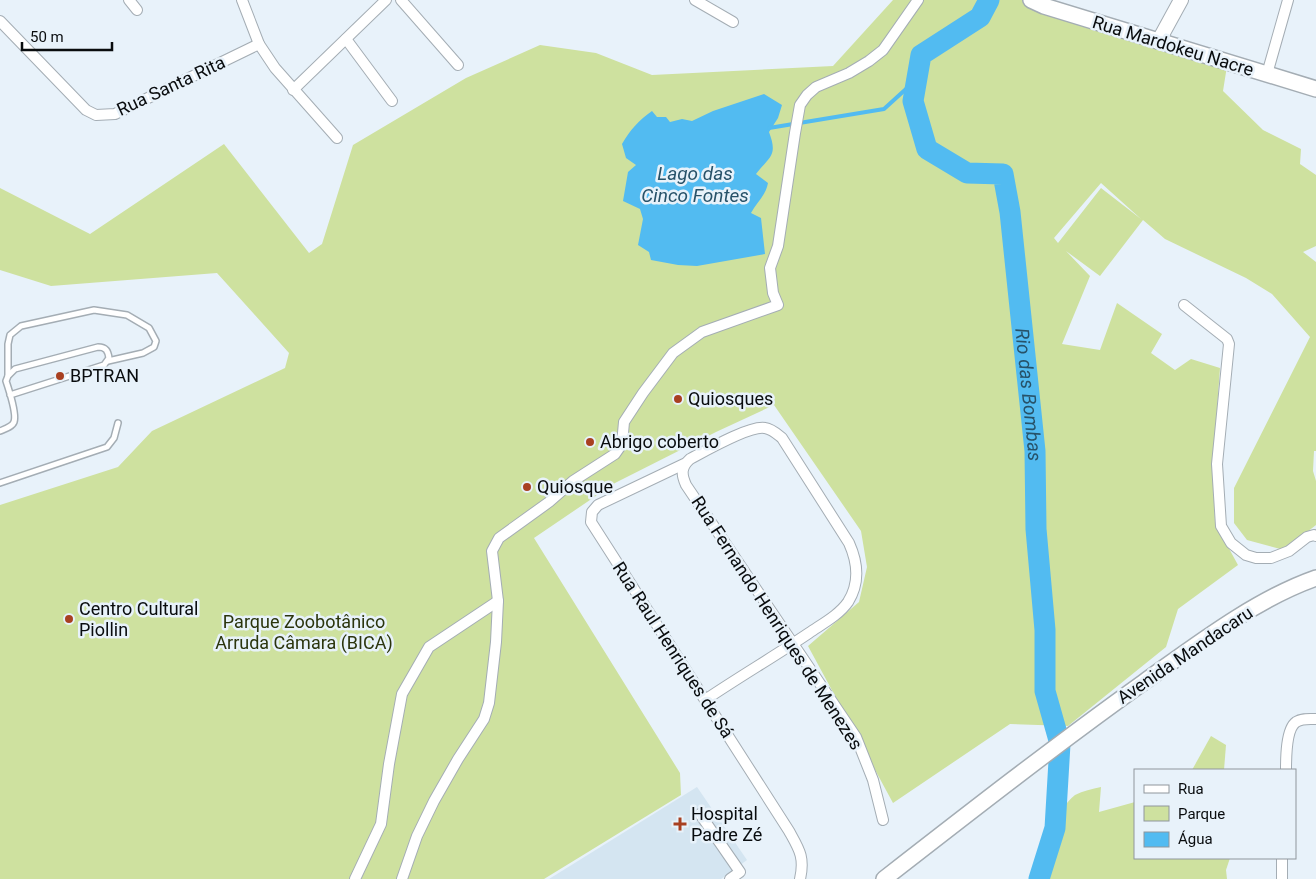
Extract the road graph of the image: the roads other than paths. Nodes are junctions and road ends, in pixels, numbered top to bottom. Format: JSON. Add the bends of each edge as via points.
{"nodes":[{"id":1,"x":129,"y":0,"type":"edge"},
{"id":2,"x":242,"y":0,"type":"edge"},
{"id":3,"x":386,"y":0,"type":"edge"},
{"id":4,"x":401,"y":0,"type":"edge"},
{"id":5,"x":695,"y":0,"type":"edge"},
{"id":6,"x":918,"y":0,"type":"edge"},
{"id":7,"x":1031,"y":0,"type":"edge"},
{"id":8,"x":1181,"y":0,"type":"edge"},
{"id":9,"x":1288,"y":0,"type":"edge"},
{"id":10,"x":137,"y":10,"type":"dead end"},
{"id":11,"x":0,"y":21,"type":"edge"},
{"id":12,"x":733,"y":22,"type":"dead end"},
{"id":13,"x":346,"y":39,"type":"junction"},
{"id":14,"x":1158,"y":42,"type":"junction"},
{"id":15,"x":259,"y":44,"type":"junction"},
{"id":16,"x":458,"y":65,"type":"dead end"},
{"id":17,"x":1267,"y":74,"type":"junction"},
{"id":18,"x":1316,"y":89,"type":"edge"},
{"id":19,"x":293,"y":90,"type":"junction"},
{"id":20,"x":392,"y":101,"type":"dead end"},
{"id":21,"x":337,"y":138,"type":"dead end"},
{"id":22,"x":1184,"y":306,"type":"dead end"},
{"id":23,"x":108,"y":361,"type":"junction"},
{"id":24,"x":8,"y":376,"type":"junction"},
{"id":25,"x":10,"y":395,"type":"junction"},
{"id":26,"x":118,"y":423,"type":"dead end"},
{"id":27,"x":0,"y":431,"type":"edge"},
{"id":28,"x":684,"y":464,"type":"junction"},
{"id":29,"x":0,"y":483,"type":"edge"},
{"id":30,"x":1316,"y":536,"type":"edge"},
{"id":31,"x":1316,"y":578,"type":"edge"},
{"id":32,"x":498,"y":601,"type":"junction"},
{"id":33,"x":793,"y":643,"type":"junction"},
{"id":34,"x":705,"y":700,"type":"junction"},
{"id":35,"x":1316,"y":719,"type":"edge"},
{"id":36,"x":1286,"y":769,"type":"edge"},
{"id":37,"x":700,"y":814,"type":"dead end"},
{"id":38,"x":883,"y":820,"type":"dead end"},
{"id":39,"x":1282,"y":859,"type":"edge"},
{"id":40,"x":355,"y":879,"type":"edge"},
{"id":41,"x":402,"y":879,"type":"edge"},
{"id":42,"x":730,"y":879,"type":"edge"},
{"id":43,"x":800,"y":879,"type":"edge"},
{"id":44,"x":884,"y":879,"type":"edge"},
{"id":45,"x":1282,"y":879,"type":"edge"}],
"edges":[{"from":1,"to":10,"type":"street"},
{"from":2,"to":15,"type":"street"},
{"from":3,"to":13,"type":"street"},
{"from":4,"to":16,"type":"street"},
{"from":5,"to":12,"type":"street"},
{"from":6,"to":32,"type":"street","via":[[883,50],[869,61],[816,87],[800,104],[778,246],[770,268],[778,305],[702,332],[673,353],[624,422],[622,444],[615,454],[573,481],[499,538],[492,551]]},
{"from":7,"to":14,"type":"main road","name":"Rua Mardokeu Nacre"},
{"from":8,"to":14,"type":"street"},
{"from":9,"to":17,"type":"street"},
{"from":11,"to":15,"type":"street","name":"Rua Santa Rita","via":[[86,110],[96,115],[115,114]]},
{"from":13,"to":19,"type":"street"},
{"from":13,"to":20,"type":"street"},
{"from":14,"to":17,"type":"main road","name":"Rua Mardokeu Nacre"},
{"from":15,"to":19,"type":"street"},
{"from":17,"to":18,"type":"main road","name":"Rua Mardokeu Nacre"},
{"from":19,"to":21,"type":"street"},
{"from":22,"to":30,"type":"street","via":[[1227,339],[1229,344],[1217,464],[1221,526],[1231,543],[1246,555],[1256,558],[1271,558],[1289,551],[1307,537]]},
{"from":23,"to":24,"type":"lane","via":[[108,352],[98,347],[15,369]]},
{"from":23,"to":24,"type":"lane","via":[[154,348],[156,341],[149,328],[127,316],[94,310],[21,326],[10,335]]},
{"from":23,"to":25,"type":"lane","via":[[96,368]]},
{"from":24,"to":25,"type":"lane","via":[[6,381]]},
{"from":25,"to":27,"type":"lane","via":[[14,422]]},
{"from":26,"to":29,"type":"lane","via":[[114,438],[107,447]]},
{"from":28,"to":33,"type":"street","name":"Rua Fernando Henriques de Menezes","via":[[682,477],[686,485]]},
{"from":28,"to":33,"type":"street","via":[[748,430],[773,431],[782,438],[850,543],[856,558],[857,575],[848,602],[838,613]]},
{"from":28,"to":34,"type":"street","name":"Rua Raul Henriques de Sá","via":[[598,506],[592,512],[591,522]]},
{"from":31,"to":44,"type":"main road","name":"Avenida Mandacaru","via":[[1276,595],[1175,660]]},
{"from":32,"to":40,"type":"street","via":[[429,646],[402,694],[381,824]]},
{"from":32,"to":41,"type":"street","via":[[490,694],[484,719],[434,800]]},
{"from":33,"to":34,"type":"street"},
{"from":33,"to":38,"type":"street","name":"Rua Fernando Henriques de Menezes","via":[[856,737],[873,780]]},
{"from":34,"to":43,"type":"street","name":"Rua Raul Henriques de Sá","via":[[796,844],[803,866]]},
{"from":35,"to":36,"type":"street","via":[[1295,722],[1286,755]]},
{"from":37,"to":42,"type":"street","via":[[740,872]]},
{"from":39,"to":45,"type":"street"}]}
